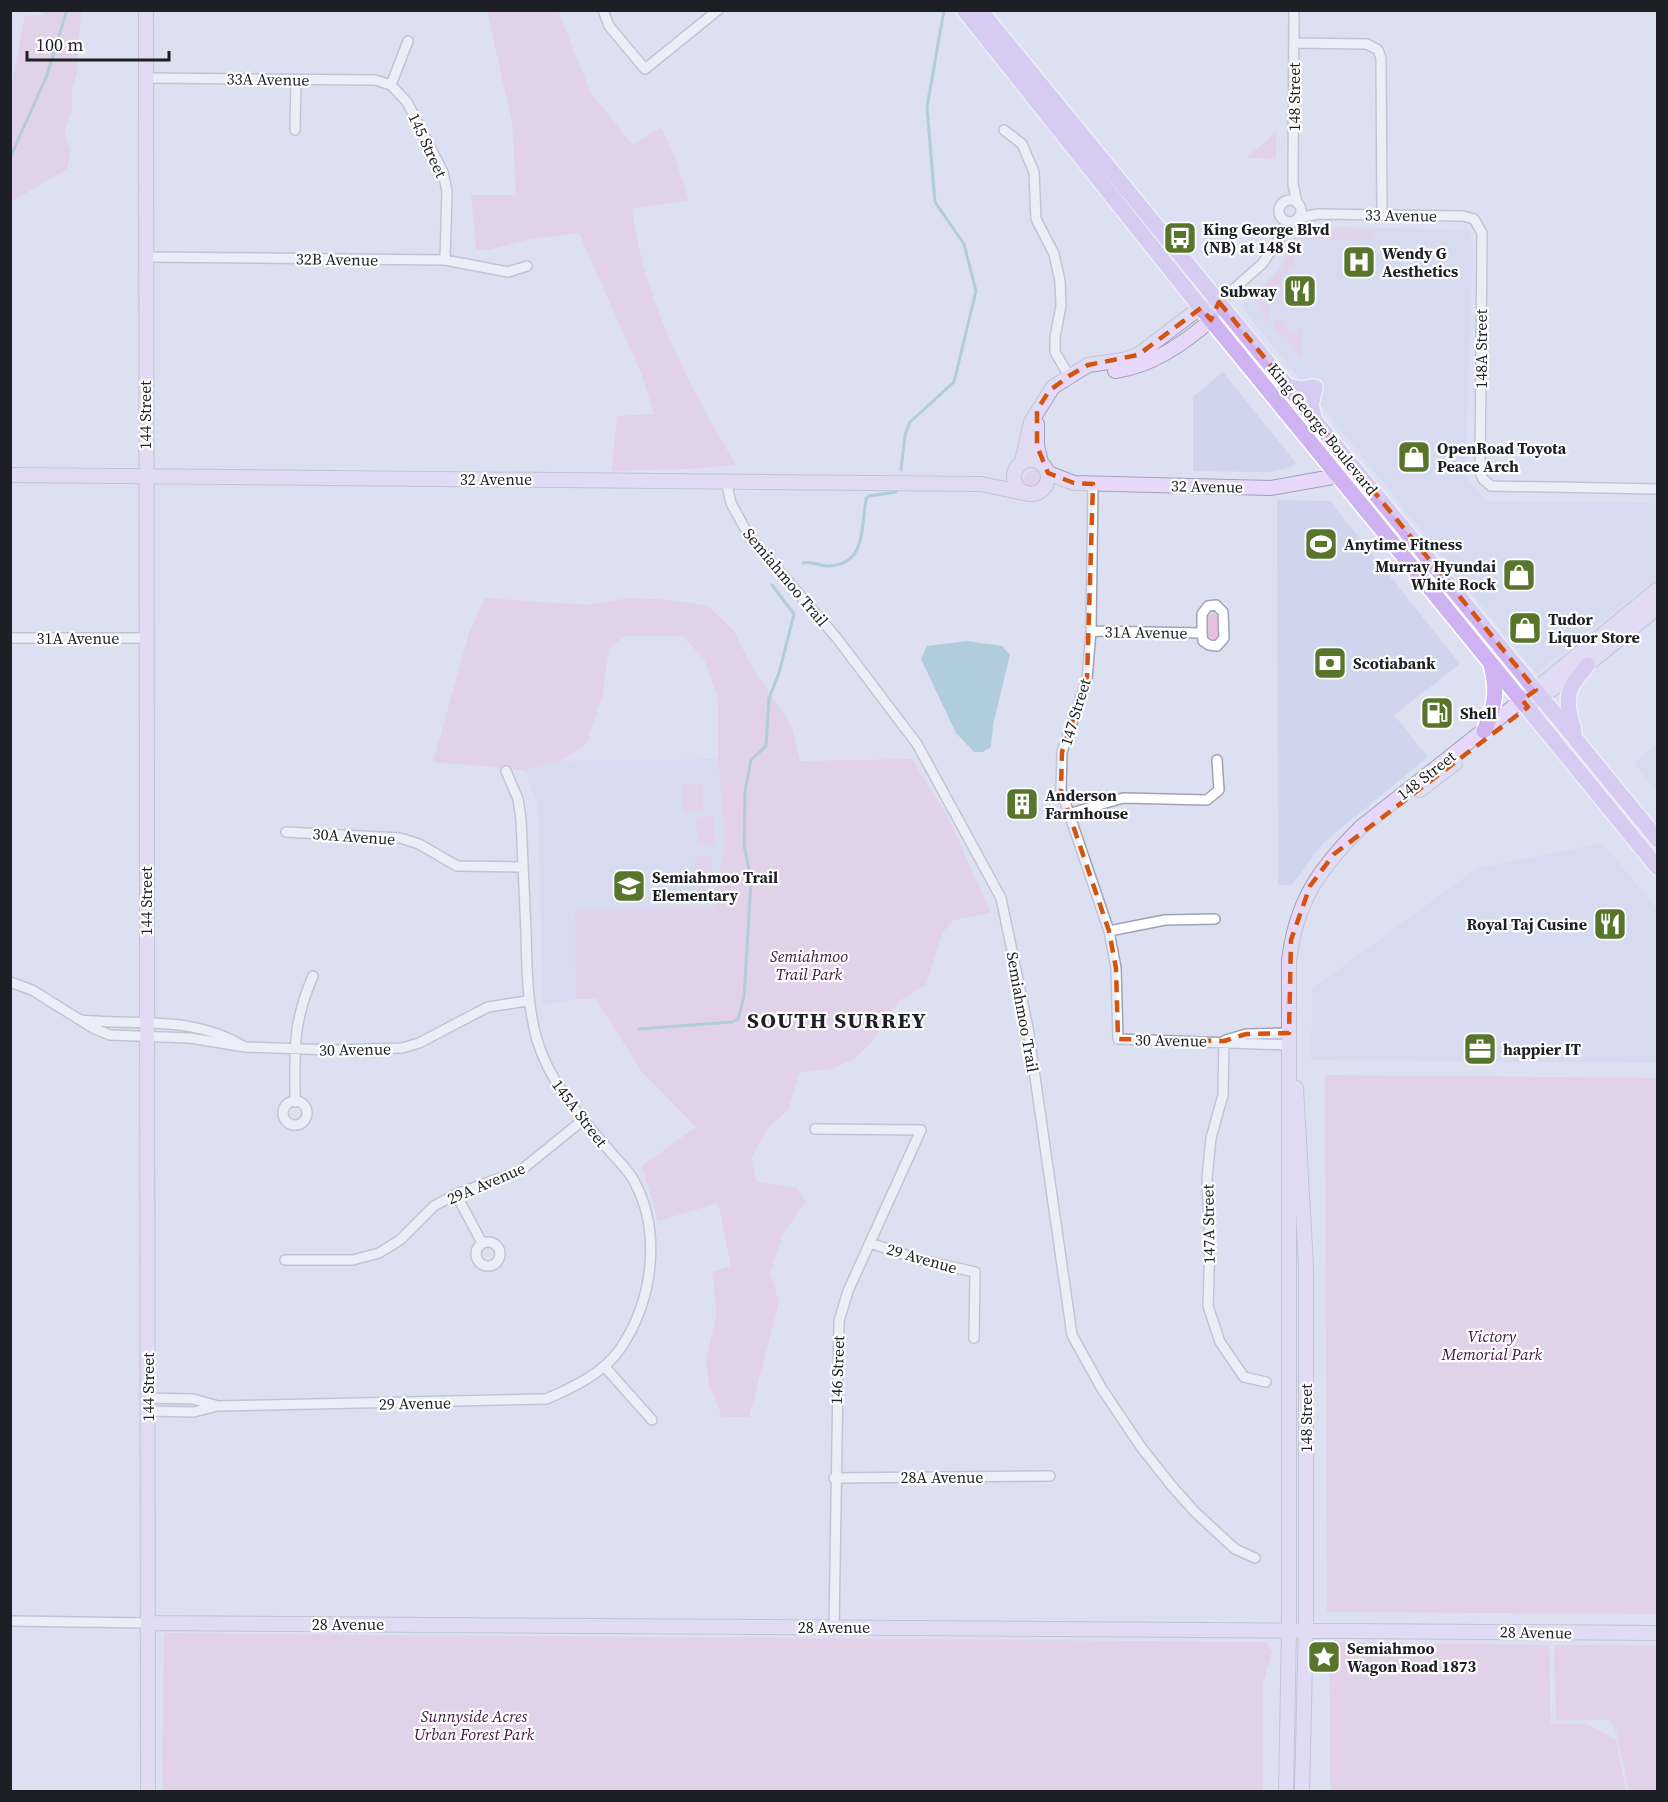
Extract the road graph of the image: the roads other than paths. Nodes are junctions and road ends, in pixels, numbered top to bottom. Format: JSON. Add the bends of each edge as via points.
{"nodes":[{"id":1,"x":146,"y":10,"type":"edge"},
{"id":2,"x":603,"y":10,"type":"edge"},
{"id":3,"x":718,"y":10,"type":"edge"},
{"id":4,"x":964,"y":10,"type":"edge"},
{"id":5,"x":980,"y":10,"type":"edge"},
{"id":6,"x":1294,"y":10,"type":"edge"},
{"id":7,"x":408,"y":41,"type":"dead end"},
{"id":8,"x":1294,"y":43,"type":"junction"},
{"id":9,"x":145,"y":78,"type":"junction"},
{"id":10,"x":296,"y":80,"type":"junction"},
{"id":11,"x":391,"y":85,"type":"junction"},
{"id":12,"x":295,"y":130,"type":"dead end"},
{"id":13,"x":1004,"y":130,"type":"dead end"},
{"id":14,"x":1294,"y":203,"type":"junction"},
{"id":15,"x":1318,"y":214,"type":"junction"},
{"id":16,"x":1382,"y":215,"type":"junction"},
{"id":17,"x":1291,"y":220,"type":"junction"},
{"id":18,"x":1480,"y":227,"type":"joint"},
{"id":19,"x":145,"y":257,"type":"junction"},
{"id":20,"x":445,"y":260,"type":"junction"},
{"id":21,"x":527,"y":266,"type":"dead end"},
{"id":22,"x":1219,"y":302,"type":"junction"},
{"id":23,"x":1201,"y":308,"type":"junction"},
{"id":24,"x":1211,"y":320,"type":"junction"},
{"id":25,"x":1072,"y":374,"type":"junction"},
{"id":26,"x":1285,"y":385,"type":"junction"},
{"id":27,"x":1037,"y":410,"type":"junction"},
{"id":28,"x":1315,"y":421,"type":"junction"},
{"id":29,"x":1018,"y":465,"type":"junction"},
{"id":30,"x":1045,"y":468,"type":"junction"},
{"id":31,"x":10,"y":475,"type":"edge"},
{"id":32,"x":145,"y":476,"type":"junction"},
{"id":33,"x":1338,"y":476,"type":"junction"},
{"id":34,"x":726,"y":480,"type":"junction"},
{"id":35,"x":1074,"y":483,"type":"junction"},
{"id":36,"x":981,"y":484,"type":"junction"},
{"id":37,"x":1093,"y":484,"type":"junction"},
{"id":38,"x":1658,"y":489,"type":"edge"},
{"id":39,"x":1043,"y":490,"type":"junction"},
{"id":40,"x":1024,"y":493,"type":"junction"},
{"id":41,"x":1402,"y":528,"type":"junction"},
{"id":42,"x":1658,"y":589,"type":"edge"},
{"id":43,"x":1658,"y":607,"type":"edge"},
{"id":44,"x":1091,"y":631,"type":"junction"},
{"id":45,"x":1202,"y":633,"type":"dead end"},
{"id":46,"x":10,"y":638,"type":"edge"},
{"id":47,"x":146,"y":638,"type":"junction"},
{"id":48,"x":1491,"y":662,"type":"junction"},
{"id":49,"x":1587,"y":665,"type":"junction"},
{"id":50,"x":1539,"y":693,"type":"junction"},
{"id":51,"x":1525,"y":704,"type":"junction"},
{"id":52,"x":1484,"y":731,"type":"junction"},
{"id":53,"x":1577,"y":740,"type":"junction"},
{"id":54,"x":1217,"y":760,"type":"dead end"},
{"id":55,"x":506,"y":771,"type":"dead end"},
{"id":56,"x":1068,"y":814,"type":"junction"},
{"id":57,"x":286,"y":832,"type":"dead end"},
{"id":58,"x":1658,"y":840,"type":"edge"},
{"id":59,"x":1334,"y":854,"type":"junction"},
{"id":60,"x":524,"y":867,"type":"junction"},
{"id":61,"x":1658,"y":868,"type":"edge"},
{"id":62,"x":1215,"y":919,"type":"dead end"},
{"id":63,"x":1110,"y":931,"type":"junction"},
{"id":64,"x":313,"y":976,"type":"dead end"},
{"id":65,"x":10,"y":982,"type":"edge"},
{"id":66,"x":527,"y":1000,"type":"junction"},
{"id":67,"x":199,"y":1027,"type":"junction"},
{"id":68,"x":146,"y":1031,"type":"junction"},
{"id":69,"x":197,"y":1039,"type":"junction"},
{"id":70,"x":1118,"y":1039,"type":"joint"},
{"id":71,"x":1289,"y":1039,"type":"junction"},
{"id":72,"x":1224,"y":1041,"type":"junction"},
{"id":73,"x":245,"y":1047,"type":"junction"},
{"id":74,"x":295,"y":1050,"type":"junction"},
{"id":75,"x":295,"y":1102,"type":"dead end"},
{"id":76,"x":583,"y":1120,"type":"junction"},
{"id":77,"x":816,"y":1130,"type":"dead end"},
{"id":78,"x":456,"y":1194,"type":"junction"},
{"id":79,"x":482,"y":1243,"type":"dead end"},
{"id":80,"x":870,"y":1243,"type":"junction"},
{"id":81,"x":285,"y":1260,"type":"dead end"},
{"id":82,"x":974,"y":1338,"type":"dead end"},
{"id":83,"x":604,"y":1366,"type":"junction"},
{"id":84,"x":1266,"y":1382,"type":"dead end"},
{"id":85,"x":148,"y":1405,"type":"junction"},
{"id":86,"x":652,"y":1420,"type":"dead end"},
{"id":87,"x":1050,"y":1476,"type":"dead end"},
{"id":88,"x":834,"y":1478,"type":"junction"},
{"id":89,"x":1255,"y":1558,"type":"dead end"},
{"id":90,"x":10,"y":1621,"type":"edge"},
{"id":91,"x":148,"y":1623,"type":"junction"},
{"id":92,"x":834,"y":1627,"type":"junction"},
{"id":93,"x":1289,"y":1629,"type":"junction"},
{"id":94,"x":1306,"y":1629,"type":"junction"},
{"id":95,"x":1658,"y":1633,"type":"edge"},
{"id":96,"x":148,"y":1791,"type":"edge"},
{"id":97,"x":1286,"y":1791,"type":"edge"},
{"id":98,"x":1302,"y":1791,"type":"edge"}],
"edges":[{"from":1,"to":9,"type":"street","name":"144 Street"},
{"from":2,"to":3,"type":"street","via":[[609,26],[645,69]]},
{"from":4,"to":23,"type":"main road","name":"King George Boulevard"},
{"from":5,"to":22,"type":"main road","name":"King George Boulevard"},
{"from":6,"to":8,"type":"street","name":"148 Street"},
{"from":7,"to":11,"type":"street"},
{"from":8,"to":14,"type":"street","name":"148 Street"},
{"from":8,"to":16,"type":"street","via":[[1376,47],[1381,58]]},
{"from":9,"to":10,"type":"street","name":"33A Avenue"},
{"from":9,"to":19,"type":"street","name":"144 Street"},
{"from":10,"to":11,"type":"street","name":"33A Avenue","via":[[375,80]]},
{"from":10,"to":12,"type":"street"},
{"from":11,"to":20,"type":"street","name":"145 Street","via":[[414,112],[445,179]]},
{"from":13,"to":25,"type":"street","via":[[1022,144],[1034,172],[1036,219],[1054,254],[1060,281],[1062,300],[1056,352]]},
{"from":14,"to":15,"type":"street","name":"33 Avenue"},
{"from":14,"to":17,"type":"street"},
{"from":14,"to":17,"type":"street","via":[[1279,209]]},
{"from":15,"to":16,"type":"street","name":"33 Avenue"},
{"from":15,"to":17,"type":"street","name":"33 Avenue"},
{"from":16,"to":18,"type":"street","name":"33 Avenue","via":[[1463,216],[1474,219]]},
{"from":17,"to":22,"type":"street","via":[[1262,264]]},
{"from":18,"to":38,"type":"street","name":"148A Street","via":[[1483,479],[1491,486]]},
{"from":19,"to":20,"type":"street","name":"32B Avenue"},
{"from":19,"to":32,"type":"street","name":"144 Street"},
{"from":20,"to":21,"type":"street","name":"32B Avenue","via":[[505,272]]},
{"from":22,"to":23,"type":"street"},
{"from":22,"to":24,"type":"street"},
{"from":22,"to":26,"type":"main road","name":"King George Boulevard"},
{"from":23,"to":24,"type":"main road","name":"King George Boulevard"},
{"from":23,"to":25,"type":"street","via":[[1138,355],[1088,365]]},
{"from":24,"to":25,"type":"street","via":[[1174,349],[1144,363],[1118,371]]},
{"from":24,"to":33,"type":"main road","name":"King George Boulevard"},
{"from":25,"to":27,"type":"street","via":[[1049,391]]},
{"from":26,"to":28,"type":"main road","name":"King George Boulevard"},
{"from":26,"to":28,"type":"main road","via":[[1315,387],[1311,405]]},
{"from":27,"to":29,"type":"street"},
{"from":27,"to":30,"type":"street","via":[[1037,446]]},
{"from":28,"to":41,"type":"main road","name":"King George Boulevard"},
{"from":29,"to":30,"type":"street","via":[[1030,459]]},
{"from":29,"to":36,"type":"street","name":"32 Avenue","via":[[1009,476]]},
{"from":29,"to":40,"type":"street","via":[[1014,483]]},
{"from":30,"to":35,"type":"street","name":"32 Avenue"},
{"from":30,"to":39,"type":"street","via":[[1048,481]]},
{"from":31,"to":32,"type":"street","name":"32 Avenue"},
{"from":32,"to":34,"type":"street","name":"32 Avenue"},
{"from":32,"to":47,"type":"street","name":"144 Street"},
{"from":33,"to":37,"type":"street","name":"32 Avenue","via":[[1270,488]]},
{"from":33,"to":41,"type":"main road","via":[[1350,478],[1374,506]]},
{"from":33,"to":48,"type":"main road","name":"King George Boulevard"},
{"from":34,"to":36,"type":"street","name":"32 Avenue"},
{"from":34,"to":89,"type":"street","name":"Semiahmoo Trail","via":[[732,503],[749,536],[836,637],[917,744],[1001,898],[1028,1029],[1072,1335],[1102,1389],[1171,1485],[1235,1549]]},
{"from":35,"to":37,"type":"street","name":"32 Avenue"},
{"from":35,"to":39,"type":"street","name":"32 Avenue"},
{"from":36,"to":40,"type":"street","name":"32 Avenue"},
{"from":37,"to":44,"type":"street","name":"147 Street"},
{"from":39,"to":40,"type":"street"},
{"from":41,"to":50,"type":"main road","name":"King George Boulevard"},
{"from":42,"to":50,"type":"street"},
{"from":43,"to":49,"type":"street"},
{"from":44,"to":45,"type":"street","name":"31A Avenue"},
{"from":44,"to":56,"type":"street","name":"147 Street","via":[[1087,679],[1062,752],[1061,790]]},
{"from":46,"to":47,"type":"street","name":"31A Avenue"},
{"from":47,"to":68,"type":"street","name":"144 Street"},
{"from":48,"to":51,"type":"main road","name":"King George Boulevard"},
{"from":48,"to":52,"type":"main road","via":[[1496,703]]},
{"from":49,"to":50,"type":"street"},
{"from":49,"to":53,"type":"main road","via":[[1572,685],[1569,699]]},
{"from":50,"to":51,"type":"street"},
{"from":50,"to":53,"type":"main road","name":"King George Boulevard"},
{"from":51,"to":52,"type":"street","name":"148 Street"},
{"from":51,"to":59,"type":"street","name":"148 Street"},
{"from":51,"to":61,"type":"main road","name":"King George Boulevard"},
{"from":52,"to":59,"type":"street","name":"148 Street","via":[[1431,769]]},
{"from":53,"to":58,"type":"main road","name":"King George Boulevard"},
{"from":54,"to":56,"type":"street","via":[[1219,790],[1207,800],[1123,798]]},
{"from":55,"to":60,"type":"street","name":"145A Street","via":[[518,799]]},
{"from":56,"to":63,"type":"street","name":"147 Street"},
{"from":57,"to":60,"type":"street","name":"30A Avenue","via":[[400,838],[457,866]]},
{"from":59,"to":71,"type":"street","name":"148 Street","via":[[1310,886],[1293,931]]},
{"from":60,"to":66,"type":"street","name":"145A Street"},
{"from":62,"to":63,"type":"street","via":[[1165,920]]},
{"from":63,"to":70,"type":"street","name":"147 Street","via":[[1116,968]]},
{"from":64,"to":74,"type":"street","via":[[298,1016]]},
{"from":65,"to":68,"type":"street","name":"30 Avenue","via":[[110,1035]]},
{"from":66,"to":74,"type":"street","name":"30 Avenue","via":[[488,1007],[402,1048]]},
{"from":66,"to":76,"type":"street","name":"145A Street","via":[[556,1086]]},
{"from":67,"to":68,"type":"street","name":"30 Avenue"},
{"from":67,"to":69,"type":"street"},
{"from":67,"to":73,"type":"street","name":"30 Avenue","via":[[223,1034]]},
{"from":68,"to":69,"type":"street","name":"30 Avenue"},
{"from":68,"to":85,"type":"street","name":"144 Street"},
{"from":69,"to":73,"type":"street","name":"30 Avenue"},
{"from":70,"to":72,"type":"street","name":"30 Avenue"},
{"from":71,"to":72,"type":"street","name":"30 Avenue","via":[[1246,1034]]},
{"from":71,"to":93,"type":"street","name":"148 Street"},
{"from":71,"to":94,"type":"street","name":"148 Street","via":[[1295,1062],[1306,1266]]},
{"from":72,"to":84,"type":"street","name":"147A Street","via":[[1222,1095],[1211,1138],[1207,1178],[1208,1306],[1220,1342],[1244,1377]]},
{"from":73,"to":74,"type":"street","name":"30 Avenue"},
{"from":74,"to":75,"type":"street"},
{"from":76,"to":78,"type":"street","name":"29A Avenue","via":[[520,1171]]},
{"from":76,"to":83,"type":"street","name":"145A Street","via":[[633,1179],[651,1229],[646,1289],[637,1317],[620,1349]]},
{"from":77,"to":80,"type":"street","name":"146 Street","via":[[921,1130]]},
{"from":78,"to":79,"type":"street"},
{"from":78,"to":81,"type":"street","name":"29A Avenue","via":[[426,1212],[400,1240],[369,1257]]},
{"from":80,"to":82,"type":"street","name":"29 Avenue","via":[[975,1272]]},
{"from":80,"to":88,"type":"street","name":"146 Street","via":[[838,1321]]},
{"from":83,"to":85,"type":"street","name":"29 Avenue","via":[[570,1390],[527,1402],[217,1406],[194,1412]]},
{"from":83,"to":86,"type":"street"},
{"from":85,"to":91,"type":"street","name":"144 Street"},
{"from":87,"to":88,"type":"street","name":"28A Avenue"},
{"from":88,"to":92,"type":"street","name":"146 Street"},
{"from":90,"to":91,"type":"street","name":"28 Avenue"},
{"from":91,"to":92,"type":"street","name":"28 Avenue"},
{"from":91,"to":96,"type":"street","name":"144 Street"},
{"from":92,"to":93,"type":"street","name":"28 Avenue"},
{"from":93,"to":94,"type":"street","name":"28 Avenue"},
{"from":93,"to":97,"type":"street","name":"148 Street"},
{"from":94,"to":95,"type":"street","name":"28 Avenue"},
{"from":94,"to":98,"type":"street","name":"148 Street"}]}
